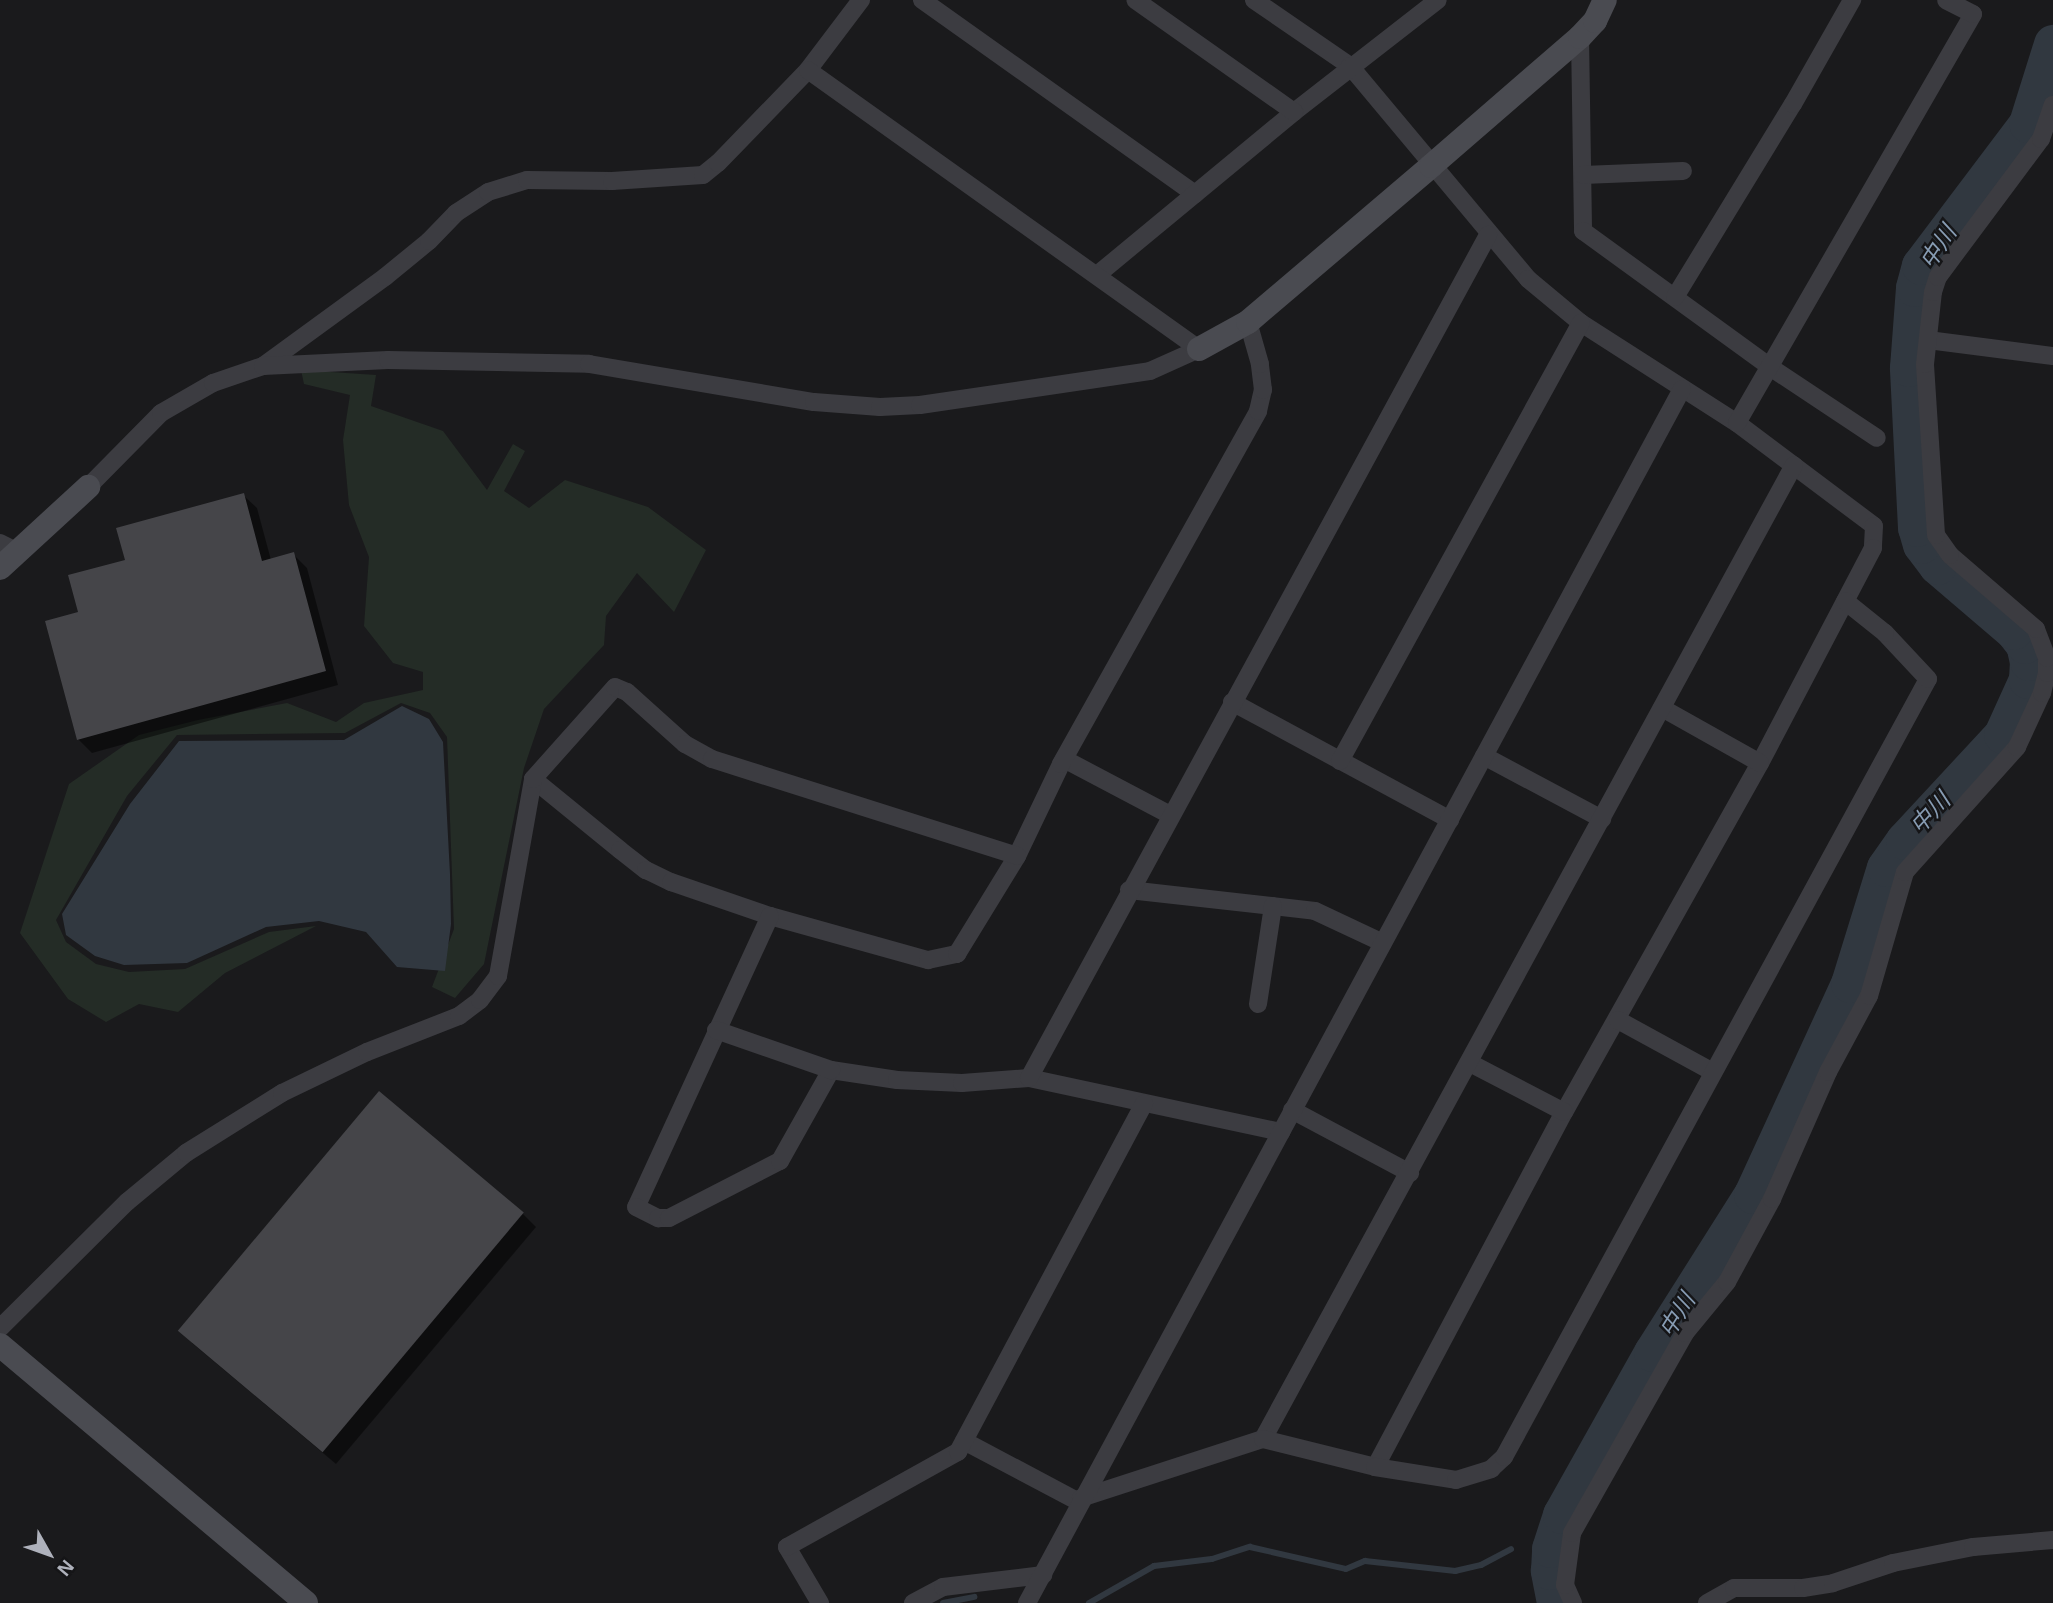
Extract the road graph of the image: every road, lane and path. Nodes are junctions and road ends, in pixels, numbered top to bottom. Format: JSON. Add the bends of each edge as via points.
{"nodes":[{"id":1,"x":861,"y":0,"type":"edge"},
{"id":2,"x":922,"y":0,"type":"edge"},
{"id":3,"x":1135,"y":0,"type":"edge"},
{"id":4,"x":1254,"y":0,"type":"edge"},
{"id":5,"x":1438,"y":0,"type":"edge"},
{"id":6,"x":1605,"y":0,"type":"edge"},
{"id":7,"x":1852,"y":0,"type":"edge"},
{"id":8,"x":1946,"y":0,"type":"edge"},
{"id":9,"x":1580,"y":37,"type":"junction"},
{"id":10,"x":1350,"y":66,"type":"junction"},
{"id":11,"x":807,"y":70,"type":"junction"},
{"id":12,"x":2053,"y":104,"type":"edge"},
{"id":13,"x":1294,"y":112,"type":"junction"},
{"id":14,"x":1431,"y":166,"type":"junction"},
{"id":15,"x":1683,"y":171,"type":"dead end"},
{"id":16,"x":1583,"y":175,"type":"junction"},
{"id":17,"x":1195,"y":194,"type":"junction"},
{"id":18,"x":1488,"y":235,"type":"junction"},
{"id":19,"x":1097,"y":275,"type":"junction"},
{"id":20,"x":1675,"y":297,"type":"junction"},
{"id":21,"x":1248,"y":322,"type":"junction"},
{"id":22,"x":1581,"y":323,"type":"junction"},
{"id":23,"x":1928,"y":340,"type":"junction"},
{"id":24,"x":1199,"y":349,"type":"junction"},
{"id":25,"x":2053,"y":356,"type":"edge"},
{"id":26,"x":263,"y":366,"type":"junction"},
{"id":27,"x":1770,"y":367,"type":"junction"},
{"id":28,"x":1682,"y":389,"type":"junction"},
{"id":29,"x":1737,"y":423,"type":"junction"},
{"id":30,"x":1877,"y":438,"type":"dead end"},
{"id":31,"x":1794,"y":465,"type":"junction"},
{"id":32,"x":88,"y":487,"type":"joint"},
{"id":33,"x":6,"y":554,"type":"edge"},
{"id":34,"x":1846,"y":601,"type":"junction"},
{"id":35,"x":1232,"y":702,"type":"junction"},
{"id":36,"x":1662,"y":708,"type":"junction"},
{"id":37,"x":1484,"y":755,"type":"junction"},
{"id":38,"x":1064,"y":759,"type":"junction"},
{"id":39,"x":1340,"y":761,"type":"junction"},
{"id":40,"x":1760,"y":763,"type":"junction"},
{"id":41,"x":533,"y":779,"type":"junction"},
{"id":42,"x":1170,"y":815,"type":"junction"},
{"id":43,"x":1602,"y":819,"type":"junction"},
{"id":44,"x":1450,"y":820,"type":"junction"},
{"id":45,"x":1017,"y":856,"type":"junction"},
{"id":46,"x":1129,"y":890,"type":"junction"},
{"id":47,"x":1273,"y":906,"type":"junction"},
{"id":48,"x":770,"y":916,"type":"junction"},
{"id":49,"x":1383,"y":943,"type":"junction"},
{"id":50,"x":1258,"y":1004,"type":"dead end"},
{"id":51,"x":1618,"y":1020,"type":"junction"},
{"id":52,"x":716,"y":1030,"type":"junction"},
{"id":53,"x":1470,"y":1063,"type":"junction"},
{"id":54,"x":831,"y":1070,"type":"junction"},
{"id":55,"x":1713,"y":1072,"type":"junction"},
{"id":56,"x":1029,"y":1078,"type":"junction"},
{"id":57,"x":1144,"y":1103,"type":"junction"},
{"id":58,"x":1292,"y":1110,"type":"junction"},
{"id":59,"x":1564,"y":1112,"type":"junction"},
{"id":60,"x":1281,"y":1132,"type":"junction"},
{"id":61,"x":1410,"y":1173,"type":"junction"},
{"id":62,"x":0,"y":1328,"type":"edge"},
{"id":63,"x":0,"y":1346,"type":"edge"},
{"id":64,"x":1264,"y":1439,"type":"junction"},
{"id":65,"x":964,"y":1441,"type":"junction"},
{"id":66,"x":1375,"y":1466,"type":"junction"},
{"id":67,"x":1080,"y":1500,"type":"junction"},
{"id":68,"x":2053,"y":1540,"type":"edge"},
{"id":69,"x":1042,"y":1575,"type":"junction"},
{"id":70,"x":306,"y":1603,"type":"edge"},
{"id":71,"x":820,"y":1603,"type":"edge"},
{"id":72,"x":913,"y":1603,"type":"edge"},
{"id":73,"x":1027,"y":1603,"type":"edge"},
{"id":74,"x":1573,"y":1603,"type":"edge"},
{"id":75,"x":1707,"y":1603,"type":"edge"}],
"edges":[{"from":1,"to":11,"type":"street"},
{"from":2,"to":17,"type":"street"},
{"from":3,"to":13,"type":"street"},
{"from":4,"to":10,"type":"street"},
{"from":5,"to":10,"type":"street"},
{"from":6,"to":9,"type":"street"},
{"from":7,"to":20,"type":"street"},
{"from":8,"to":27,"type":"street","via":[[1973,14]]},
{"from":9,"to":14,"type":"street"},
{"from":9,"to":16,"type":"street"},
{"from":10,"to":13,"type":"street"},
{"from":10,"to":14,"type":"street"},
{"from":11,"to":19,"type":"street"},
{"from":11,"to":26,"type":"street","via":[[703,174],[612,181],[527,180],[488,192],[456,213],[385,277]]},
{"from":12,"to":23,"type":"street","via":[[2041,139],[1938,277]]},
{"from":13,"to":17,"type":"street"},
{"from":14,"to":18,"type":"street"},
{"from":14,"to":21,"type":"street"},
{"from":15,"to":16,"type":"street"},
{"from":16,"to":20,"type":"street","via":[[1583,231]]},
{"from":17,"to":19,"type":"street"},
{"from":18,"to":22,"type":"street","via":[[1528,279]]},
{"from":18,"to":35,"type":"street"},
{"from":19,"to":24,"type":"street"},
{"from":20,"to":27,"type":"street"},
{"from":21,"to":24,"type":"street"},
{"from":21,"to":38,"type":"street","via":[[1263,390],[1258,411]]},
{"from":22,"to":28,"type":"street"},
{"from":22,"to":39,"type":"street"},
{"from":23,"to":25,"type":"street"},
{"from":23,"to":74,"type":"street","via":[[1925,364],[1936,535],[1950,555],[2036,629],[2047,658],[2042,693],[2017,747],[1905,872],[1869,996],[1828,1072],[1772,1199],[1727,1282],[1685,1333],[1572,1533],[1565,1586]]},
{"from":24,"to":26,"type":"street","via":[[1150,371],[880,407],[814,402],[589,364],[388,360]]},
{"from":26,"to":32,"type":"street","via":[[213,383],[161,413]]},
{"from":27,"to":29,"type":"street"},
{"from":27,"to":30,"type":"street"},
{"from":28,"to":29,"type":"street"},
{"from":28,"to":37,"type":"street"},
{"from":29,"to":31,"type":"street"},
{"from":31,"to":34,"type":"street","via":[[1874,526],[1873,548]]},
{"from":31,"to":36,"type":"street"},
{"from":32,"to":33,"type":"street"},
{"from":34,"to":40,"type":"street"},
{"from":34,"to":55,"type":"street","via":[[1885,633],[1928,679]]},
{"from":35,"to":39,"type":"street"},
{"from":35,"to":42,"type":"street"},
{"from":36,"to":40,"type":"street"},
{"from":36,"to":43,"type":"street"},
{"from":37,"to":43,"type":"street"},
{"from":37,"to":44,"type":"street"},
{"from":38,"to":42,"type":"street"},
{"from":38,"to":45,"type":"street"},
{"from":39,"to":44,"type":"street"},
{"from":40,"to":51,"type":"street"},
{"from":41,"to":45,"type":"street","via":[[615,687],[685,744],[712,759]]},
{"from":41,"to":48,"type":"street","via":[[646,870]]},
{"from":41,"to":62,"type":"street","via":[[498,976],[480,1000],[459,1016],[367,1052],[282,1093],[186,1153],[127,1202]]},
{"from":42,"to":46,"type":"street"},
{"from":43,"to":53,"type":"street"},
{"from":44,"to":49,"type":"street"},
{"from":45,"to":48,"type":"street","via":[[965,946],[946,958],[928,960]]},
{"from":46,"to":47,"type":"street"},
{"from":46,"to":56,"type":"street"},
{"from":47,"to":49,"type":"street","via":[[1315,911]]},
{"from":47,"to":50,"type":"street"},
{"from":48,"to":52,"type":"street"},
{"from":49,"to":58,"type":"street"},
{"from":51,"to":55,"type":"street"},
{"from":51,"to":59,"type":"street"},
{"from":52,"to":54,"type":"street"},
{"from":52,"to":54,"type":"street","via":[[636,1207],[658,1218],[669,1218],[780,1161]]},
{"from":53,"to":59,"type":"street"},
{"from":53,"to":61,"type":"street"},
{"from":54,"to":56,"type":"street","via":[[962,1083]]},
{"from":55,"to":66,"type":"street","via":[[1504,1457],[1491,1469],[1456,1480]]},
{"from":56,"to":57,"type":"street"},
{"from":57,"to":60,"type":"street"},
{"from":57,"to":65,"type":"street"},
{"from":58,"to":60,"type":"street"},
{"from":58,"to":61,"type":"street"},
{"from":59,"to":66,"type":"street"},
{"from":60,"to":67,"type":"street"},
{"from":61,"to":64,"type":"street"},
{"from":63,"to":70,"type":"street"},
{"from":64,"to":66,"type":"street"},
{"from":64,"to":67,"type":"street"},
{"from":65,"to":67,"type":"street"},
{"from":65,"to":71,"type":"street","via":[[958,1452],[787,1548]]},
{"from":67,"to":69,"type":"street"},
{"from":68,"to":75,"type":"street","via":[[1973,1547],[1802,1588],[1734,1588]]},
{"from":69,"to":72,"type":"street","via":[[943,1587]]},
{"from":69,"to":73,"type":"street"}]}
